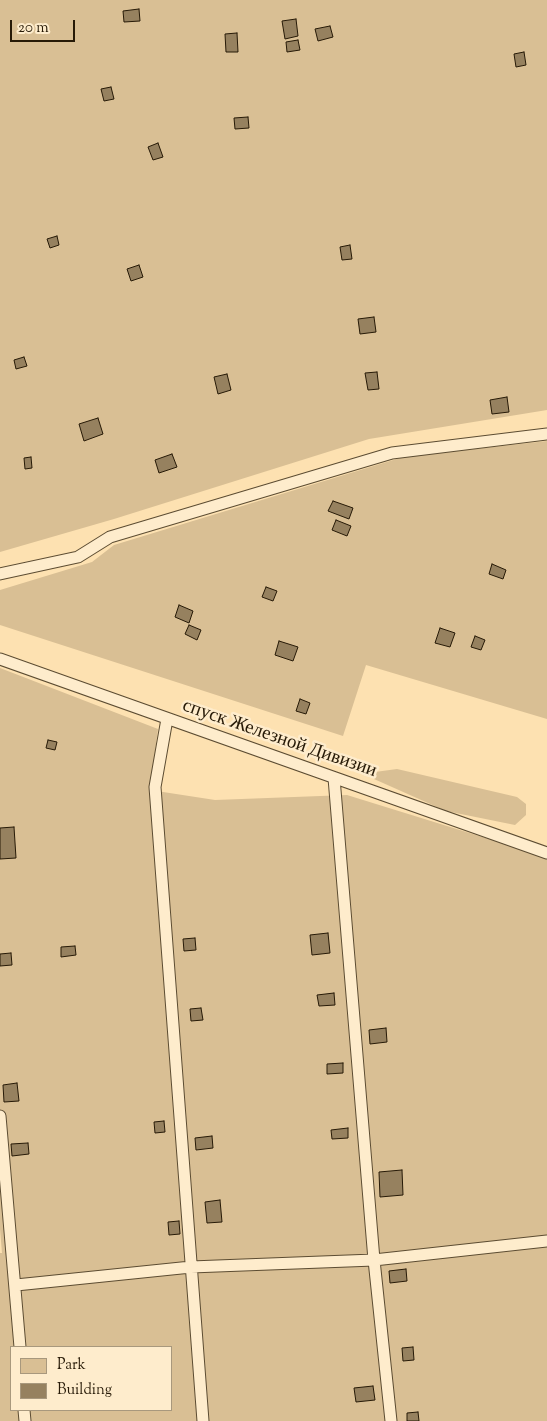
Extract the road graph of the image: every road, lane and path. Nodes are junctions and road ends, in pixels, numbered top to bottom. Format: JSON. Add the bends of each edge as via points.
{"nodes":[{"id":1,"x":547,"y":434,"type":"edge"},
{"id":2,"x":0,"y":574,"type":"edge"},
{"id":3,"x":0,"y":659,"type":"edge"},
{"id":4,"x":167,"y":719,"type":"junction"},
{"id":5,"x":334,"y":778,"type":"junction"},
{"id":6,"x":547,"y":853,"type":"edge"},
{"id":7,"x":0,"y":1116,"type":"edge"},
{"id":8,"x":547,"y":1241,"type":"edge"},
{"id":9,"x":374,"y":1260,"type":"junction"},
{"id":10,"x":191,"y":1267,"type":"junction"},
{"id":11,"x":16,"y":1285,"type":"junction"},
{"id":12,"x":20,"y":1346,"type":"edge"},
{"id":13,"x":203,"y":1421,"type":"edge"},
{"id":14,"x":391,"y":1421,"type":"edge"}],
"edges":[{"from":1,"to":2,"type":"lane","via":[[392,453],[110,537],[78,557]]},
{"from":3,"to":4,"type":"lane","name":"спуск Железной Дивизии"},
{"from":4,"to":5,"type":"lane","name":"спуск Железной Дивизии"},
{"from":4,"to":10,"type":"lane","via":[[155,787]]},
{"from":5,"to":6,"type":"lane","name":"спуск Железной Дивизии"},
{"from":5,"to":9,"type":"lane"},
{"from":7,"to":11,"type":"lane"},
{"from":8,"to":9,"type":"lane"},
{"from":9,"to":10,"type":"lane"},
{"from":9,"to":14,"type":"lane"},
{"from":10,"to":11,"type":"lane"},
{"from":10,"to":13,"type":"lane"},
{"from":11,"to":12,"type":"lane"}]}
